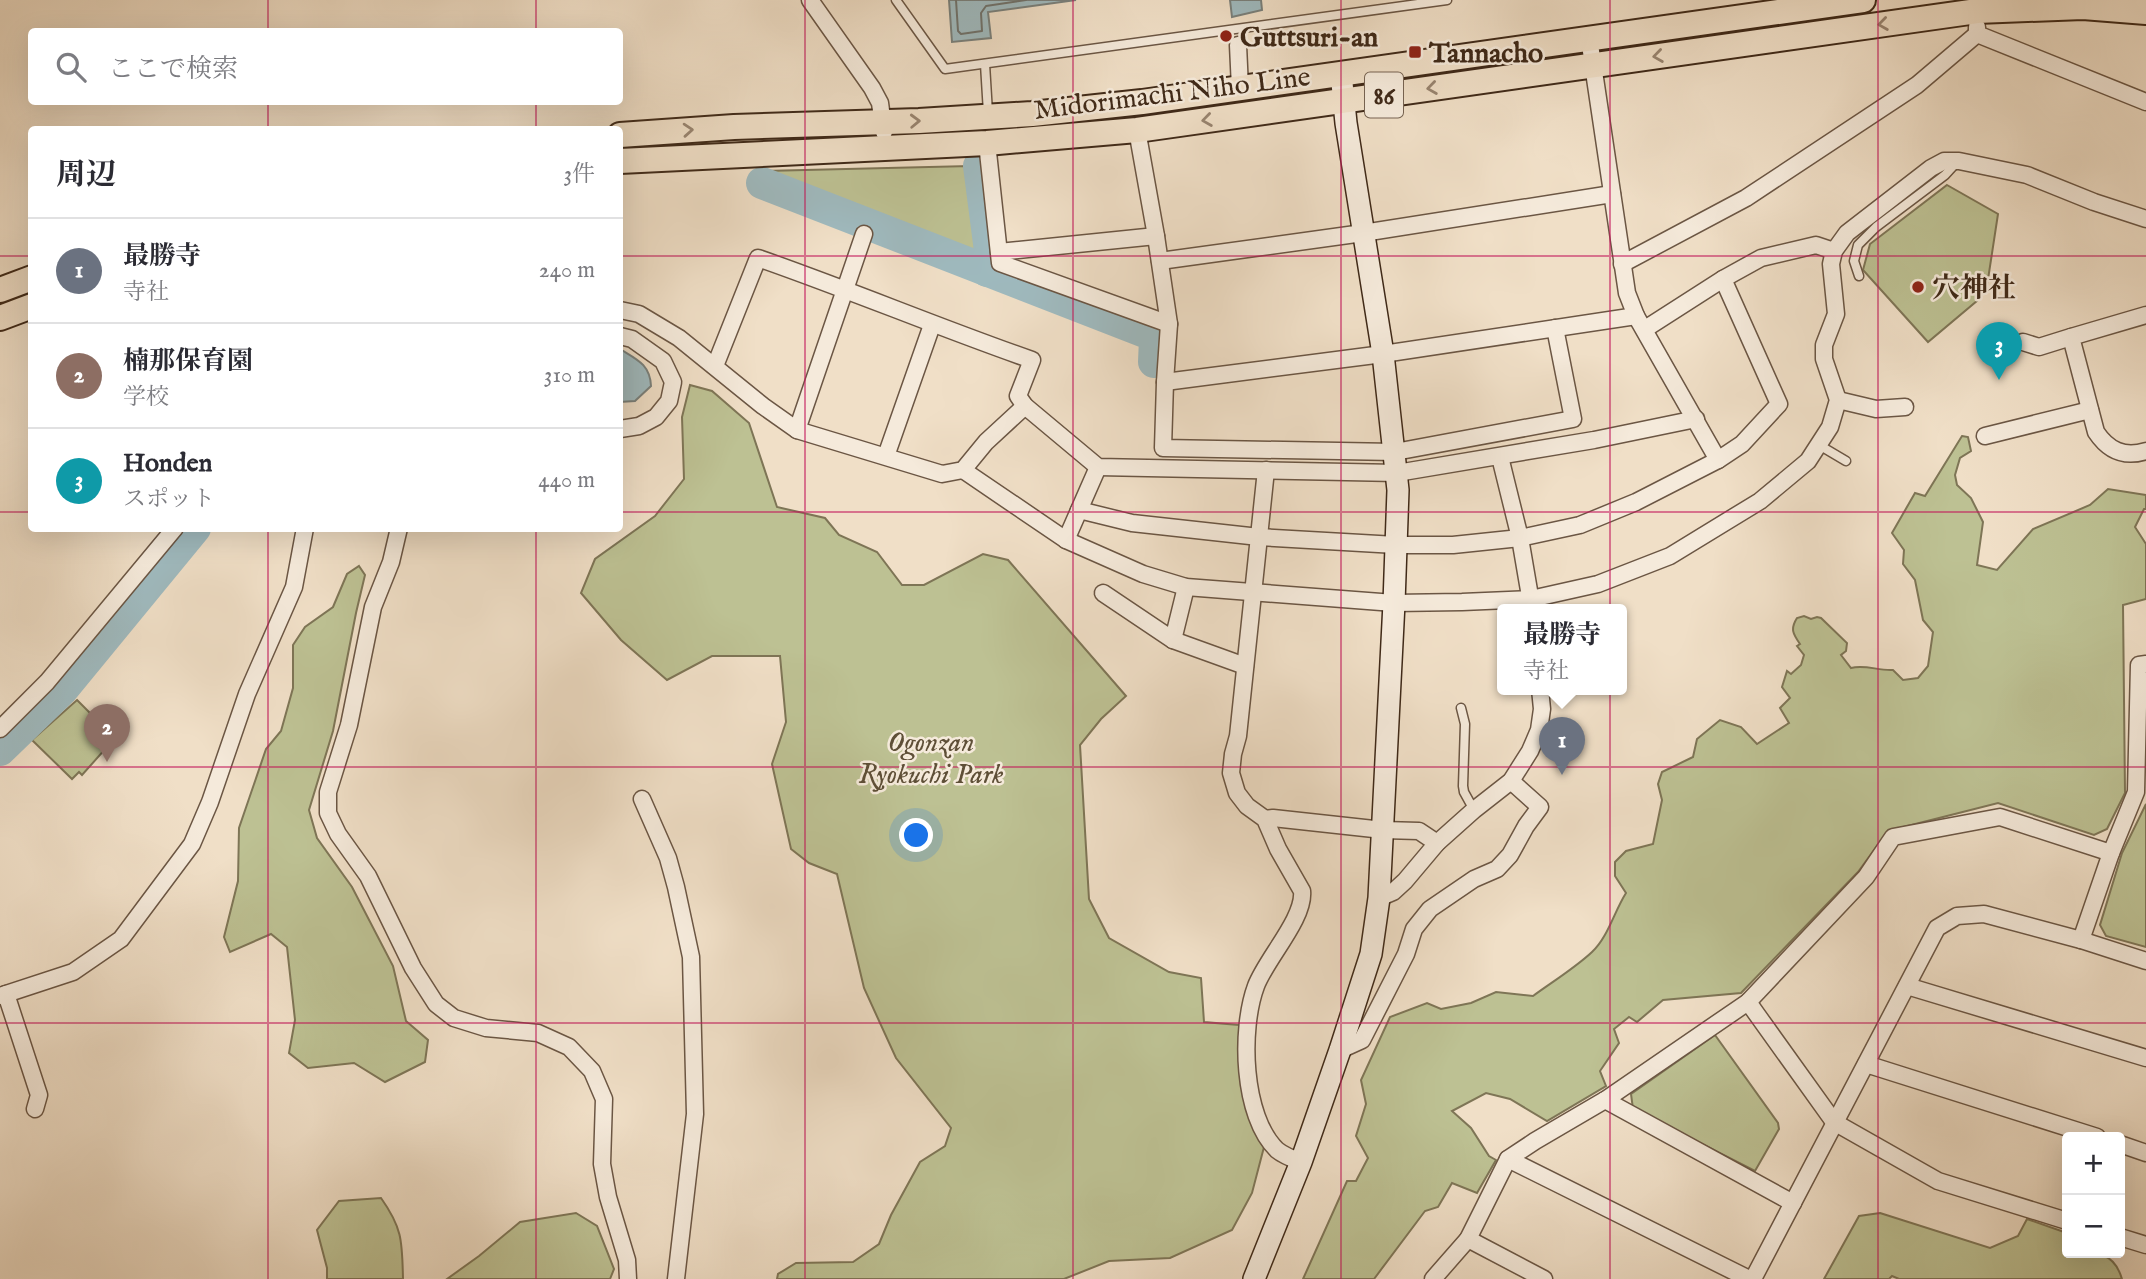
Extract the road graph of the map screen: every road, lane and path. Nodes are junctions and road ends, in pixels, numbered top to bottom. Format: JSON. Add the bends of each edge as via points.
{"nodes":[{"id":1,"x":810,"y":0,"type":"edge"},
{"id":2,"x":896,"y":0,"type":"edge"},
{"id":3,"x":1447,"y":0,"type":"edge"},
{"id":4,"x":1863,"y":0,"type":"edge"},
{"id":5,"x":1807,"y":4,"type":"edge"},
{"id":6,"x":2146,"y":12,"type":"edge"},
{"id":7,"x":1977,"y":15,"type":"edge"},
{"id":8,"x":1589,"y":38,"type":"junction"},
{"id":9,"x":1238,"y":45,"type":"dead end"},
{"id":10,"x":985,"y":64,"type":"junction"},
{"id":11,"x":1593,"y":65,"type":"junction"},
{"id":12,"x":1341,"y":73,"type":"junction"},
{"id":13,"x":1240,"y":88,"type":"junction"},
{"id":14,"x":1344,"y":100,"type":"junction"},
{"id":15,"x":2146,"y":102,"type":"edge"},
{"id":16,"x":989,"y":117,"type":"junction"},
{"id":17,"x":884,"y":122,"type":"junction"},
{"id":18,"x":765,"y":126,"type":"junction"},
{"id":19,"x":1137,"y":130,"type":"junction"},
{"id":20,"x":623,"y":135,"type":"edge"},
{"id":21,"x":987,"y":144,"type":"junction"},
{"id":22,"x":884,"y":148,"type":"junction"},
{"id":23,"x":765,"y":153,"type":"junction"},
{"id":24,"x":623,"y":160,"type":"edge"},
{"id":25,"x":1959,"y":161,"type":"junction"},
{"id":26,"x":1612,"y":194,"type":"junction"},
{"id":27,"x":2146,"y":219,"type":"edge"},
{"id":28,"x":1363,"y":233,"type":"junction"},
{"id":29,"x":864,"y":234,"type":"dead end"},
{"id":30,"x":1156,"y":236,"type":"junction"},
{"id":31,"x":1834,"y":251,"type":"junction"},
{"id":32,"x":999,"y":252,"type":"junction"},
{"id":33,"x":1160,"y":261,"type":"junction"},
{"id":34,"x":1622,"y":264,"type":"junction"},
{"id":35,"x":1859,"y":276,"type":"dead end"},
{"id":36,"x":1723,"y":279,"type":"junction"},
{"id":37,"x":28,"y":280,"type":"edge"},
{"id":38,"x":845,"y":289,"type":"junction"},
{"id":39,"x":0,"y":290,"type":"edge"},
{"id":40,"x":28,"y":308,"type":"edge"},
{"id":41,"x":623,"y":311,"type":"edge"},
{"id":42,"x":2146,"y":315,"type":"edge"},
{"id":43,"x":0,"y":318,"type":"edge"},
{"id":44,"x":1640,"y":322,"type":"junction"},
{"id":45,"x":1169,"y":324,"type":"junction"},
{"id":46,"x":932,"y":325,"type":"junction"},
{"id":47,"x":1555,"y":328,"type":"junction"},
{"id":48,"x":623,"y":337,"type":"edge"},
{"id":49,"x":2071,"y":337,"type":"junction"},
{"id":50,"x":2023,"y":342,"type":"dead end"},
{"id":51,"x":1383,"y":354,"type":"junction"},
{"id":52,"x":715,"y":366,"type":"junction"},
{"id":53,"x":1165,"y":382,"type":"junction"},
{"id":54,"x":1838,"y":400,"type":"junction"},
{"id":55,"x":1025,"y":406,"type":"junction"},
{"id":56,"x":1905,"y":407,"type":"dead end"},
{"id":57,"x":2090,"y":410,"type":"junction"},
{"id":58,"x":1696,"y":419,"type":"junction"},
{"id":59,"x":623,"y":429,"type":"edge"},
{"id":60,"x":797,"y":430,"type":"junction"},
{"id":61,"x":1985,"y":436,"type":"dead end"},
{"id":62,"x":1819,"y":445,"type":"junction"},
{"id":63,"x":2146,"y":451,"type":"edge"},
{"id":64,"x":886,"y":456,"type":"junction"},
{"id":65,"x":1500,"y":457,"type":"junction"},
{"id":66,"x":1718,"y":460,"type":"junction"},
{"id":67,"x":1846,"y":461,"type":"dead end"},
{"id":68,"x":1396,"y":463,"type":"junction"},
{"id":69,"x":1098,"y":467,"type":"junction"},
{"id":70,"x":963,"y":470,"type":"junction"},
{"id":71,"x":1266,"y":470,"type":"junction"},
{"id":72,"x":1079,"y":510,"type":"junction"},
{"id":73,"x":172,"y":532,"type":"edge"},
{"id":74,"x":304,"y":532,"type":"edge"},
{"id":75,"x":398,"y":532,"type":"edge"},
{"id":76,"x":1259,"y":537,"type":"junction"},
{"id":77,"x":1520,"y":538,"type":"junction"},
{"id":78,"x":1066,"y":540,"type":"junction"},
{"id":79,"x":1396,"y":545,"type":"junction"},
{"id":80,"x":1186,"y":587,"type":"junction"},
{"id":81,"x":1103,"y":593,"type":"dead end"},
{"id":82,"x":1254,"y":594,"type":"junction"},
{"id":83,"x":1394,"y":603,"type":"junction"},
{"id":84,"x":1532,"y":604,"type":"edge"},
{"id":85,"x":1173,"y":640,"type":"junction"},
{"id":86,"x":2146,"y":664,"type":"edge"},
{"id":87,"x":1245,"y":666,"type":"junction"},
{"id":88,"x":1541,"y":695,"type":"edge"},
{"id":89,"x":1461,"y":708,"type":"dead end"},
{"id":90,"x":0,"y":729,"type":"edge"},
{"id":91,"x":1511,"y":781,"type":"junction"},
{"id":92,"x":642,"y":799,"type":"dead end"},
{"id":93,"x":1474,"y":810,"type":"junction"},
{"id":94,"x":1265,"y":819,"type":"junction"},
{"id":95,"x":1383,"y":830,"type":"junction"},
{"id":96,"x":1437,"y":844,"type":"junction"},
{"id":97,"x":2111,"y":853,"type":"junction"},
{"id":98,"x":1379,"y":898,"type":"junction"},
{"id":99,"x":2081,"y":940,"type":"junction"},
{"id":100,"x":2146,"y":961,"type":"edge"},
{"id":101,"x":1907,"y":986,"type":"junction"},
{"id":102,"x":3,"y":995,"type":"edge"},
{"id":103,"x":1748,"y":1002,"type":"junction"},
{"id":104,"x":1340,"y":1050,"type":"junction"},
{"id":105,"x":2146,"y":1058,"type":"edge"},
{"id":106,"x":1866,"y":1063,"type":"junction"},
{"id":107,"x":1605,"y":1100,"type":"junction"},
{"id":108,"x":35,"y":1109,"type":"dead end"},
{"id":109,"x":1834,"y":1122,"type":"junction"},
{"id":110,"x":2081,"y":1132,"type":"edge"},
{"id":111,"x":2125,"y":1146,"type":"edge"},
{"id":112,"x":2146,"y":1153,"type":"edge"},
{"id":113,"x":1508,"y":1159,"type":"junction"},
{"id":114,"x":1301,"y":1162,"type":"junction"},
{"id":115,"x":1793,"y":1203,"type":"junction"},
{"id":116,"x":2062,"y":1219,"type":"edge"},
{"id":117,"x":2125,"y":1239,"type":"edge"},
{"id":118,"x":1468,"y":1240,"type":"junction"},
{"id":119,"x":2146,"y":1245,"type":"edge"},
{"id":120,"x":628,"y":1279,"type":"edge"},
{"id":121,"x":676,"y":1279,"type":"edge"},
{"id":122,"x":1254,"y":1279,"type":"edge"},
{"id":123,"x":1433,"y":1279,"type":"edge"},
{"id":124,"x":1545,"y":1279,"type":"edge"},
{"id":125,"x":1751,"y":1279,"type":"edge"}],
"edges":[{"from":1,"to":17,"type":"street","via":[[872,88]]},
{"from":2,"to":10,"type":"lane","via":[[945,69]]},
{"from":3,"to":10,"type":"lane"},
{"from":4,"to":5,"type":"main road","name":"Midorimachi Niho Line","number":"86"},
{"from":5,"to":8,"type":"main road","name":"Midorimachi Niho Line","number":"86"},
{"from":6,"to":7,"type":"main road","name":"Midorimachi Niho Line","number":"86","via":[[2083,7]]},
{"from":7,"to":11,"type":"main road","name":"Midorimachi Niho Line","number":"86","one_way":true},
{"from":7,"to":15,"type":"street"},
{"from":7,"to":34,"type":"street","via":[[1917,85],[1746,198]]},
{"from":8,"to":11,"type":"street"},
{"from":8,"to":12,"type":"main road","name":"Midorimachi Niho Line","number":"86"},
{"from":9,"to":13,"type":"street"},
{"from":10,"to":16,"type":"lane"},
{"from":11,"to":14,"type":"main road","name":"Midorimachi Niho Line","number":"86","one_way":true},
{"from":11,"to":26,"type":"street"},
{"from":12,"to":13,"type":"main road","name":"Midorimachi Niho Line","number":"86"},
{"from":12,"to":14,"type":"street"},
{"from":13,"to":16,"type":"main road","name":"Midorimachi Niho Line","number":"86"},
{"from":14,"to":19,"type":"main road","name":"Midorimachi Niho Line","number":"86","one_way":true},
{"from":14,"to":28,"type":"street"},
{"from":17,"to":16,"type":"main road","name":"Midorimachi Niho Line","number":"86","one_way":true},
{"from":17,"to":18,"type":"main road","name":"Midorimachi Niho Line","number":"86"},
{"from":17,"to":22,"type":"street"},
{"from":20,"to":18,"type":"main road","name":"Midorimachi Niho Line","number":"86","one_way":true},
{"from":18,"to":23,"type":"street"},
{"from":19,"to":21,"type":"main road","name":"Midorimachi Niho Line","number":"86"},
{"from":19,"to":30,"type":"street"},
{"from":21,"to":22,"type":"main road","name":"Midorimachi Niho Line","number":"86"},
{"from":21,"to":32,"type":"street"},
{"from":22,"to":23,"type":"main road","name":"Midorimachi Niho Line","number":"86"},
{"from":23,"to":24,"type":"main road","name":"Midorimachi Niho Line","number":"86"},
{"from":25,"to":27,"type":"street","via":[[2027,175]]},
{"from":25,"to":31,"type":"street","via":[[1944,161],[1931,168],[1847,233]]},
{"from":25,"to":35,"type":"lane","via":[[1858,246],[1854,261]]},
{"from":26,"to":28,"type":"street"},
{"from":26,"to":34,"type":"street"},
{"from":28,"to":33,"type":"street"},
{"from":28,"to":51,"type":"street"},
{"from":29,"to":38,"type":"street"},
{"from":30,"to":32,"type":"street"},
{"from":30,"to":33,"type":"street"},
{"from":31,"to":36,"type":"street","via":[[1816,245],[1761,258]]},
{"from":31,"to":54,"type":"street","via":[[1836,314],[1824,345],[1824,359]]},
{"from":32,"to":45,"type":"street","via":[[1000,263]]},
{"from":33,"to":45,"type":"street"},
{"from":34,"to":44,"type":"street","via":[[1627,293]]},
{"from":36,"to":44,"type":"street"},
{"from":36,"to":66,"type":"street","via":[[1779,404],[1742,444]]},
{"from":37,"to":39,"type":"main road"},
{"from":38,"to":46,"type":"street"},
{"from":38,"to":52,"type":"street","via":[[758,258]]},
{"from":38,"to":60,"type":"street"},
{"from":40,"to":43,"type":"main road"},
{"from":41,"to":52,"type":"street","via":[[639,314],[679,338]]},
{"from":42,"to":49,"type":"street"},
{"from":44,"to":47,"type":"street"},
{"from":44,"to":58,"type":"street"},
{"from":45,"to":53,"type":"street"},
{"from":46,"to":55,"type":"street","via":[[1032,360],[1018,396]]},
{"from":46,"to":64,"type":"street"},
{"from":47,"to":51,"type":"street"},
{"from":47,"to":68,"type":"street","via":[[1573,419]]},
{"from":48,"to":59,"type":"street","via":[[663,361],[673,382],[669,401],[656,418]]},
{"from":49,"to":50,"type":"street","via":[[2039,346]]},
{"from":49,"to":57,"type":"street"},
{"from":51,"to":53,"type":"street"},
{"from":51,"to":68,"type":"street"},
{"from":52,"to":60,"type":"street"},
{"from":53,"to":68,"type":"street","via":[[1163,448]]},
{"from":54,"to":56,"type":"street","via":[[1876,409]]},
{"from":54,"to":62,"type":"street"},
{"from":55,"to":69,"type":"street"},
{"from":55,"to":70,"type":"street"},
{"from":57,"to":61,"type":"street"},
{"from":57,"to":63,"type":"street","via":[[2095,432],[2104,444],[2117,452]]},
{"from":58,"to":65,"type":"street"},
{"from":58,"to":66,"type":"street"},
{"from":60,"to":64,"type":"street"},
{"from":62,"to":67,"type":"lane"},
{"from":62,"to":84,"type":"street","via":[[1808,461],[1759,501],[1670,556]]},
{"from":64,"to":70,"type":"street","via":[[942,474]]},
{"from":65,"to":68,"type":"street"},
{"from":65,"to":77,"type":"street"},
{"from":66,"to":77,"type":"street","via":[[1580,525]]},
{"from":68,"to":71,"type":"street"},
{"from":68,"to":79,"type":"street"},
{"from":69,"to":71,"type":"street"},
{"from":69,"to":72,"type":"street"},
{"from":70,"to":78,"type":"street"},
{"from":71,"to":76,"type":"street"},
{"from":72,"to":76,"type":"street","via":[[1132,523]]},
{"from":72,"to":78,"type":"street"},
{"from":73,"to":90,"type":"street","via":[[47,682]]},
{"from":74,"to":102,"type":"street","via":[[295,587],[247,694],[192,844],[121,939],[73,972]]},
{"from":75,"to":120,"type":"street","via":[[373,607],[349,725],[328,792],[328,813],[368,876],[436,1004],[454,1018],[486,1028],[538,1033],[569,1046],[592,1071],[604,1098],[603,1164]]},
{"from":76,"to":79,"type":"street"},
{"from":76,"to":82,"type":"street"},
{"from":77,"to":79,"type":"street"},
{"from":77,"to":84,"type":"street"},
{"from":78,"to":80,"type":"street","via":[[1143,574]]},
{"from":79,"to":83,"type":"street"},
{"from":80,"to":82,"type":"street"},
{"from":80,"to":85,"type":"street"},
{"from":81,"to":85,"type":"street"},
{"from":82,"to":83,"type":"street"},
{"from":82,"to":87,"type":"street"},
{"from":83,"to":84,"type":"street"},
{"from":83,"to":95,"type":"street"},
{"from":85,"to":87,"type":"street"},
{"from":86,"to":97,"type":"street","via":[[2139,665],[2136,792]]},
{"from":87,"to":94,"type":"street","via":[[1231,773],[1237,793]]},
{"from":88,"to":91,"type":"street","via":[[1539,730]]},
{"from":89,"to":93,"type":"lane","via":[[1465,724],[1463,786]]},
{"from":91,"to":93,"type":"street"},
{"from":91,"to":104,"type":"street","via":[[1540,807],[1510,855],[1497,869],[1430,909],[1414,929],[1363,1040]]},
{"from":92,"to":121,"type":"street","via":[[668,858],[691,957],[694,1138]]},
{"from":93,"to":96,"type":"street"},
{"from":94,"to":95,"type":"street"},
{"from":94,"to":114,"type":"street","via":[[1303,899],[1252,1000],[1245,1045],[1255,1110],[1265,1132],[1278,1151]]},
{"from":95,"to":96,"type":"street","via":[[1419,831]]},
{"from":95,"to":98,"type":"street"},
{"from":96,"to":98,"type":"street","via":[[1405,881]]},
{"from":97,"to":99,"type":"street"},
{"from":97,"to":103,"type":"street","via":[[2000,817],[1893,837],[1866,877]]},
{"from":98,"to":104,"type":"street","via":[[1371,954]]},
{"from":99,"to":100,"type":"street"},
{"from":99,"to":101,"type":"street","via":[[1984,914],[1957,916],[1937,929]]},
{"from":101,"to":105,"type":"street"},
{"from":101,"to":106,"type":"street"},
{"from":102,"to":108,"type":"street","via":[[39,1095]]},
{"from":103,"to":107,"type":"street"},
{"from":103,"to":109,"type":"street"},
{"from":104,"to":114,"type":"street"},
{"from":106,"to":109,"type":"street"},
{"from":106,"to":110,"type":"street"},
{"from":107,"to":113,"type":"street"},
{"from":107,"to":115,"type":"street"},
{"from":109,"to":115,"type":"street"},
{"from":109,"to":116,"type":"street","via":[[1938,1181]]},
{"from":111,"to":112,"type":"street"},
{"from":113,"to":118,"type":"street"},
{"from":113,"to":125,"type":"street"},
{"from":114,"to":122,"type":"street"},
{"from":115,"to":125,"type":"street"},
{"from":117,"to":119,"type":"street"},
{"from":118,"to":123,"type":"street"},
{"from":118,"to":124,"type":"street"}]}
